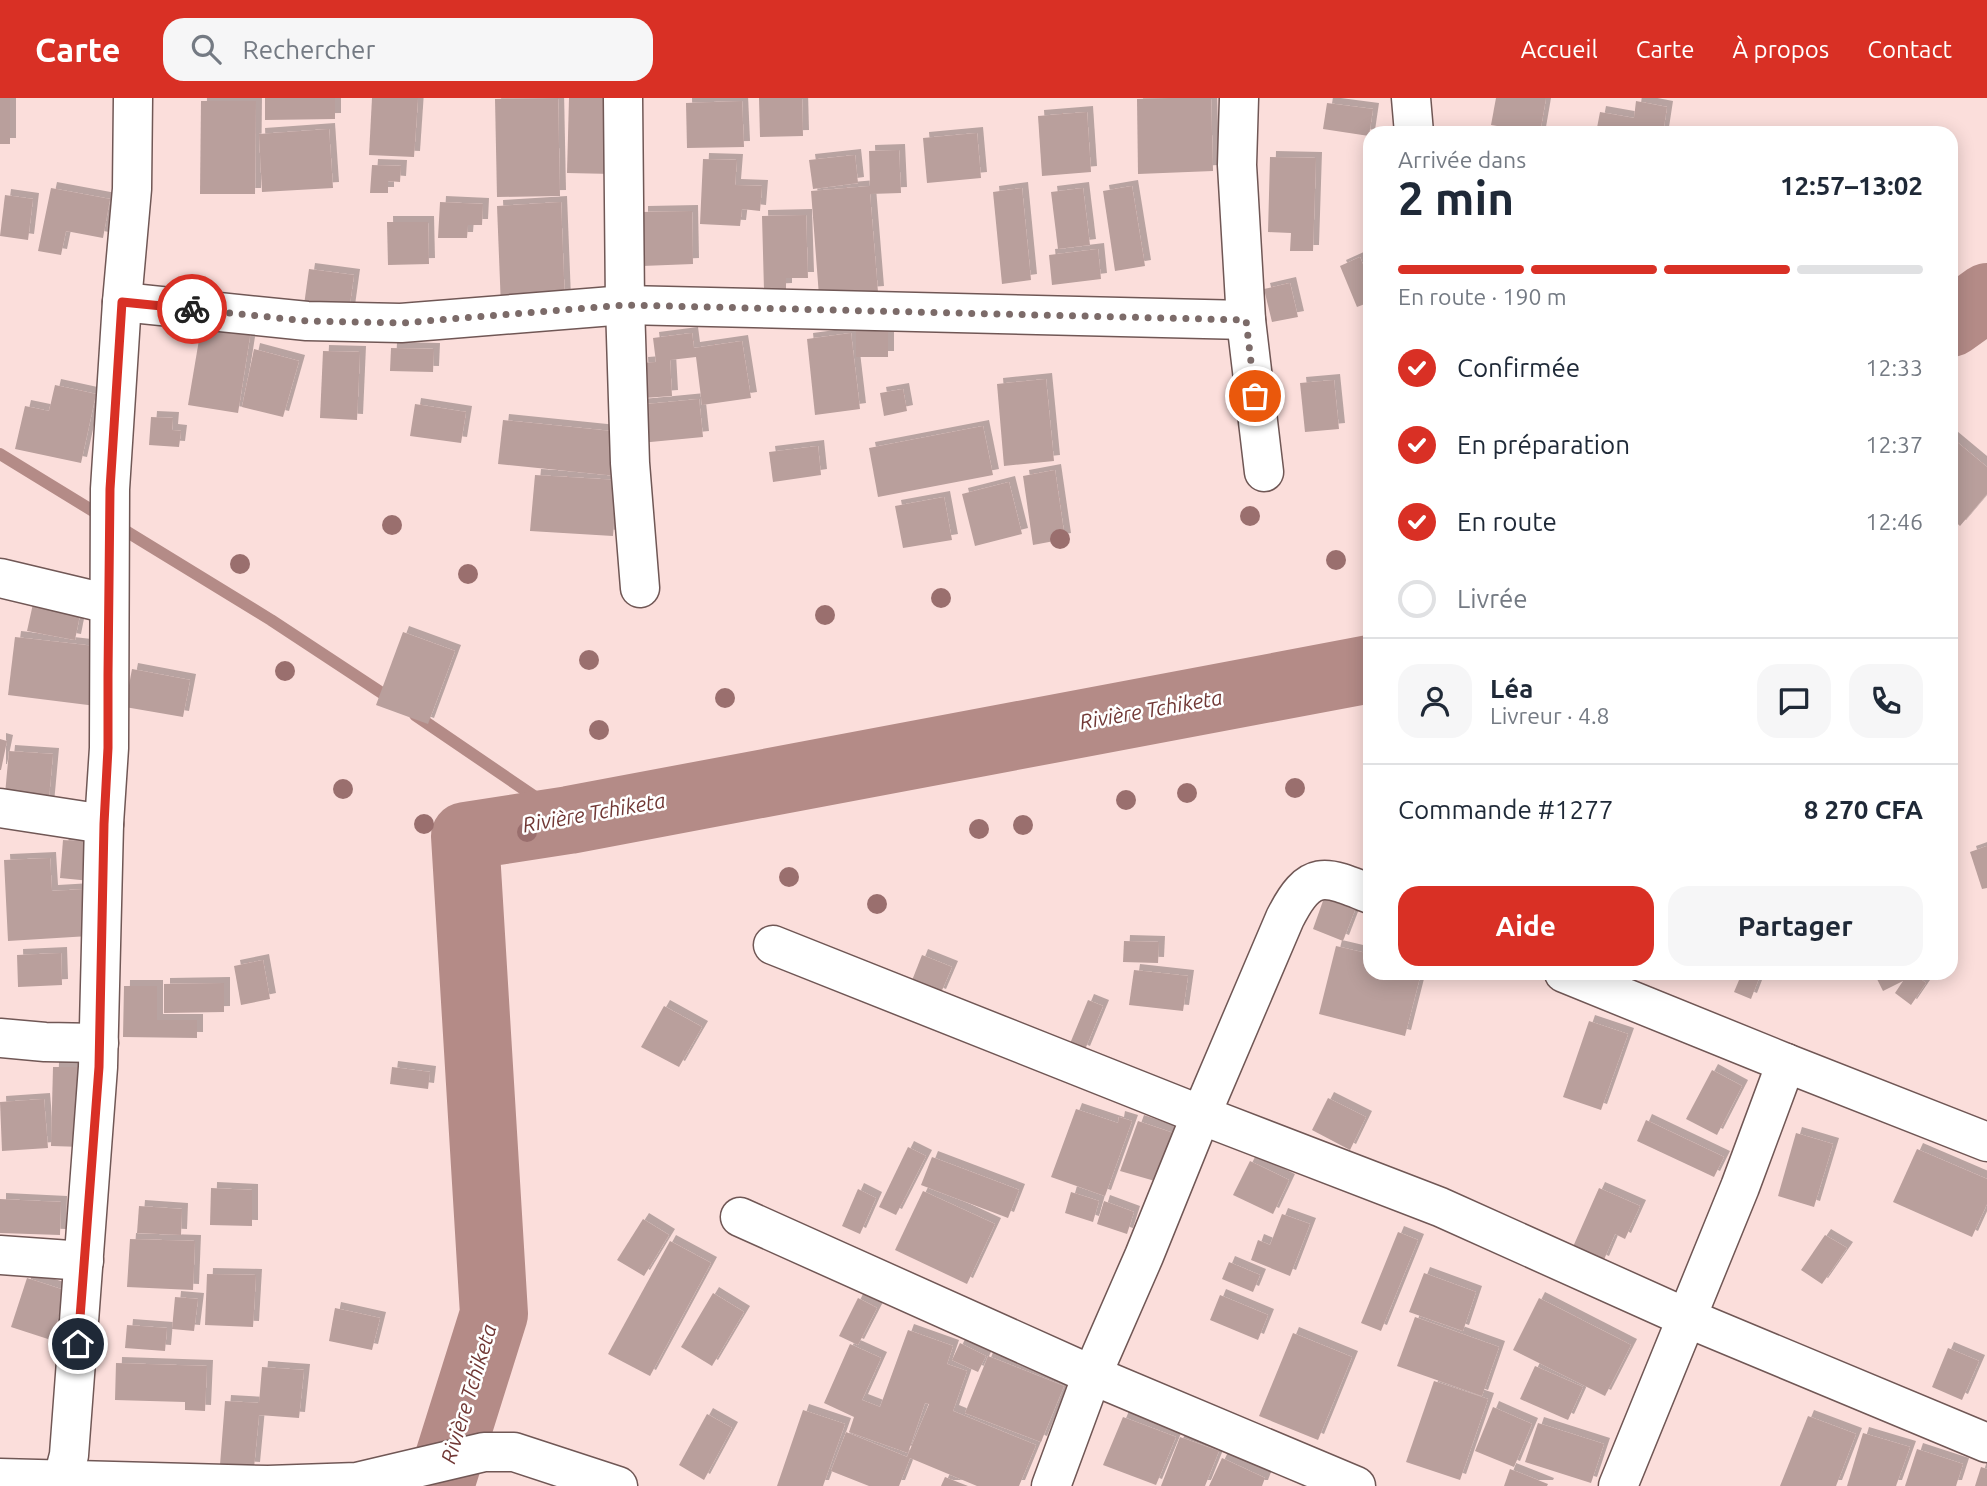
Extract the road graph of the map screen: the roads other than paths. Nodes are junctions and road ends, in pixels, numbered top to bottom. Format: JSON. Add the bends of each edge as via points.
{"nodes":[{"id":1,"x":133,"y":98,"type":"edge"},
{"id":2,"x":622,"y":98,"type":"edge"},
{"id":3,"x":1240,"y":98,"type":"edge"},
{"id":4,"x":1411,"y":98,"type":"edge"},
{"id":5,"x":1413,"y":126,"type":"edge"},
{"id":6,"x":122,"y":302,"type":"junction"},
{"id":7,"x":625,"y":305,"type":"junction"},
{"id":8,"x":1246,"y":320,"type":"junction"},
{"id":9,"x":1264,"y":472,"type":"dead end"},
{"id":10,"x":0,"y":578,"type":"edge"},
{"id":11,"x":640,"y":588,"type":"dead end"},
{"id":12,"x":109,"y":604,"type":"junction"},
{"id":13,"x":0,"y":808,"type":"edge"},
{"id":14,"x":104,"y":824,"type":"junction"},
{"id":15,"x":1363,"y":891,"type":"edge"},
{"id":16,"x":772,"y":945,"type":"dead end"},
{"id":17,"x":1581,"y":980,"type":"edge"},
{"id":18,"x":0,"y":1038,"type":"edge"},
{"id":19,"x":99,"y":1043,"type":"junction"},
{"id":20,"x":1786,"y":1063,"type":"junction"},
{"id":21,"x":1201,"y":1115,"type":"junction"},
{"id":22,"x":1987,"y":1142,"type":"edge"},
{"id":23,"x":740,"y":1217,"type":"dead end"},
{"id":24,"x":0,"y":1255,"type":"edge"},
{"id":25,"x":84,"y":1261,"type":"junction"},
{"id":26,"x":1687,"y":1318,"type":"junction"},
{"id":27,"x":1092,"y":1375,"type":"junction"},
{"id":28,"x":1987,"y":1443,"type":"edge"},
{"id":29,"x":0,"y":1478,"type":"edge"},
{"id":30,"x":62,"y":1482,"type":"edge"},
{"id":31,"x":618,"y":1486,"type":"edge"},
{"id":32,"x":1051,"y":1486,"type":"edge"},
{"id":33,"x":1356,"y":1486,"type":"edge"},
{"id":34,"x":1618,"y":1486,"type":"edge"}],
"edges":[{"from":1,"to":6,"type":"street","via":[[132,190]]},
{"from":2,"to":7,"type":"street"},
{"from":3,"to":8,"type":"street","via":[[1237,165]]},
{"from":4,"to":5,"type":"street"},
{"from":6,"to":7,"type":"street","via":[[307,321],[401,323]]},
{"from":6,"to":12,"type":"street","via":[[110,489]]},
{"from":7,"to":8,"type":"street"},
{"from":7,"to":11,"type":"street"},
{"from":8,"to":9,"type":"street"},
{"from":10,"to":12,"type":"street"},
{"from":12,"to":14,"type":"street"},
{"from":13,"to":14,"type":"street"},
{"from":14,"to":19,"type":"street"},
{"from":15,"to":21,"type":"street","via":[[1335,880],[1321,881],[1297,896]]},
{"from":16,"to":21,"type":"street"},
{"from":17,"to":20,"type":"street"},
{"from":18,"to":19,"type":"street"},
{"from":19,"to":25,"type":"street"},
{"from":20,"to":22,"type":"street"},
{"from":20,"to":26,"type":"street"},
{"from":21,"to":26,"type":"street","via":[[1440,1207]]},
{"from":21,"to":27,"type":"street"},
{"from":23,"to":27,"type":"street"},
{"from":24,"to":25,"type":"street"},
{"from":25,"to":30,"type":"street","via":[[69,1455]]},
{"from":26,"to":28,"type":"street"},
{"from":26,"to":34,"type":"street"},
{"from":27,"to":32,"type":"street"},
{"from":27,"to":33,"type":"street"},
{"from":29,"to":30,"type":"street"},
{"from":30,"to":31,"type":"street","via":[[357,1482],[484,1452],[514,1452]]}]}
